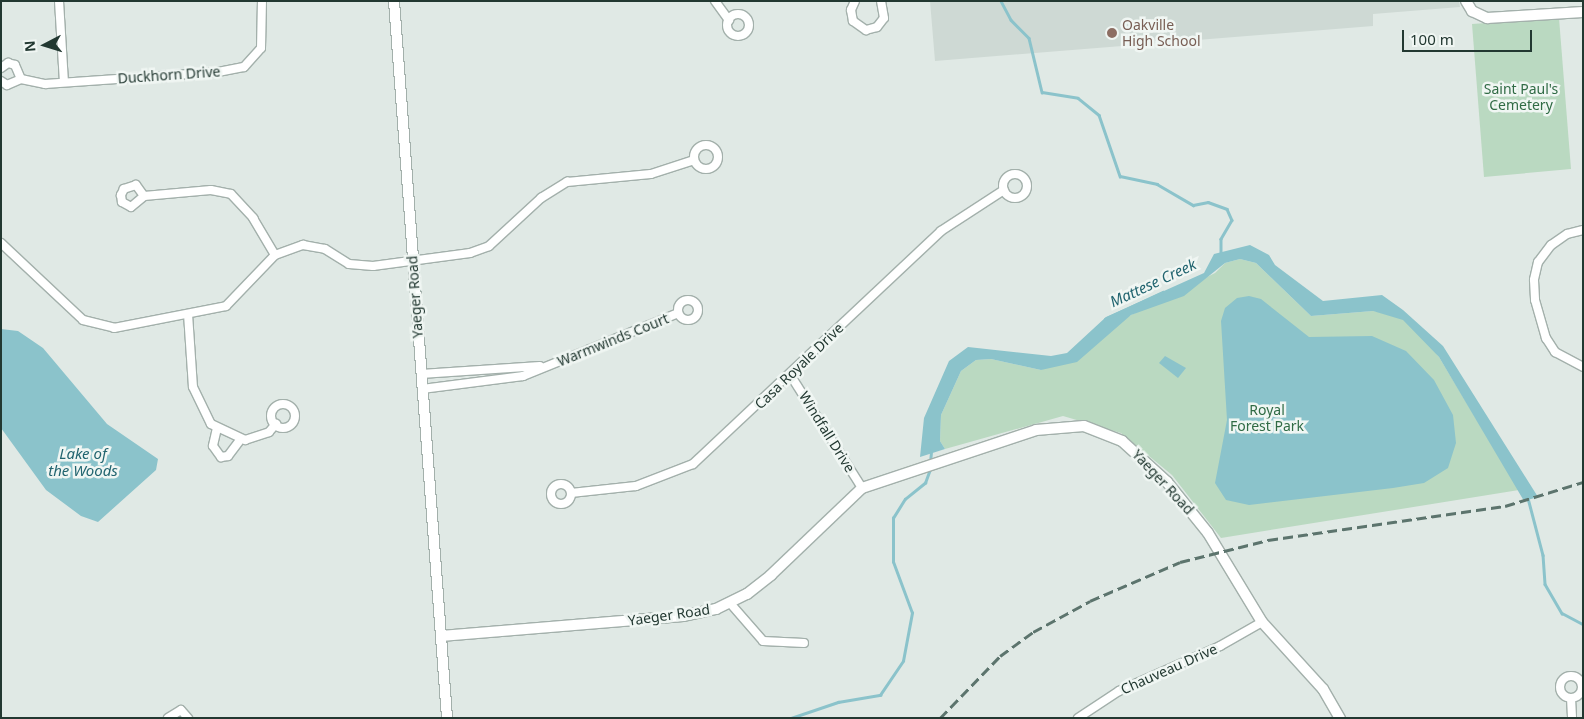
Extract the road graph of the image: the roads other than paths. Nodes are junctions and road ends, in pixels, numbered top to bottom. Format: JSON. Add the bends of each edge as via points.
{"nodes":[{"id":1,"x":60,"y":1,"type":"edge"},
{"id":2,"x":262,"y":1,"type":"edge"},
{"id":3,"x":394,"y":1,"type":"edge"},
{"id":4,"x":715,"y":1,"type":"edge"},
{"id":5,"x":855,"y":1,"type":"edge"},
{"id":6,"x":881,"y":1,"type":"edge"},
{"id":7,"x":1466,"y":1,"type":"edge"},
{"id":8,"x":1583,"y":12,"type":"edge"},
{"id":9,"x":729,"y":20,"type":"dead end"},
{"id":10,"x":1,"y":68,"type":"edge"},
{"id":11,"x":22,"y":78,"type":"junction"},
{"id":12,"x":1,"y":82,"type":"edge"},
{"id":13,"x":64,"y":82,"type":"junction"},
{"id":14,"x":694,"y":160,"type":"dead end"},
{"id":15,"x":1004,"y":190,"type":"dead end"},
{"id":16,"x":144,"y":196,"type":"dead end"},
{"id":17,"x":1583,"y":230,"type":"edge"},
{"id":18,"x":1,"y":243,"type":"edge"},
{"id":19,"x":275,"y":255,"type":"junction"},
{"id":20,"x":412,"y":261,"type":"junction"},
{"id":21,"x":678,"y":313,"type":"dead end"},
{"id":22,"x":188,"y":314,"type":"junction"},
{"id":23,"x":547,"y":365,"type":"junction"},
{"id":24,"x":1583,"y":367,"type":"edge"},
{"id":25,"x":421,"y":374,"type":"junction"},
{"id":26,"x":791,"y":376,"type":"junction"},
{"id":27,"x":422,"y":389,"type":"junction"},
{"id":28,"x":276,"y":424,"type":"dead end"},
{"id":29,"x":217,"y":428,"type":"junction"},
{"id":30,"x":241,"y":439,"type":"junction"},
{"id":31,"x":862,"y":488,"type":"junction"},
{"id":32,"x":571,"y":493,"type":"dead end"},
{"id":33,"x":730,"y":603,"type":"junction"},
{"id":34,"x":1262,"y":622,"type":"junction"},
{"id":35,"x":441,"y":636,"type":"junction"},
{"id":36,"x":804,"y":643,"type":"dead end"},
{"id":37,"x":1571,"y":698,"type":"dead end"},
{"id":38,"x":168,"y":718,"type":"edge"},
{"id":39,"x":188,"y":718,"type":"edge"},
{"id":40,"x":447,"y":718,"type":"edge"},
{"id":41,"x":1078,"y":718,"type":"edge"},
{"id":42,"x":1340,"y":718,"type":"edge"},
{"id":43,"x":1572,"y":718,"type":"edge"}],
"edges":[{"from":1,"to":13,"type":"street"},
{"from":2,"to":13,"type":"street","name":"Duckhorn Drive","via":[[261,48],[244,66],[218,72]]},
{"from":3,"to":20,"type":"street","name":"Yaeger Road"},
{"from":4,"to":9,"type":"street"},
{"from":5,"to":6,"type":"street","via":[[851,10],[852,21],[866,30],[877,27],[884,18]]},
{"from":7,"to":8,"type":"street","via":[[1472,11],[1494,19]]},
{"from":10,"to":11,"type":"street","name":"Duckhorn Drive","via":[[8,64],[16,65]]},
{"from":11,"to":12,"type":"street","name":"Duckhorn Drive","via":[[7,85]]},
{"from":11,"to":13,"type":"street","name":"Duckhorn Drive","via":[[45,84]]},
{"from":14,"to":20,"type":"street","via":[[651,174],[567,182],[541,198],[489,246],[470,253]]},
{"from":15,"to":26,"type":"street","name":"Casa Royale Drive","via":[[941,231]]},
{"from":16,"to":19,"type":"street","via":[[211,190],[231,194],[253,218]]},
{"from":17,"to":24,"type":"street","via":[[1566,234],[1551,245],[1538,262],[1534,280],[1535,300],[1546,338],[1555,352]]},
{"from":18,"to":22,"type":"street","via":[[74,312],[95,326],[114,328]]},
{"from":19,"to":20,"type":"street","via":[[303,245],[325,249],[349,264]]},
{"from":19,"to":22,"type":"street","via":[[226,306]]},
{"from":20,"to":25,"type":"street","name":"Yaeger Road"},
{"from":21,"to":23,"type":"street","name":"Warmwinds Court"},
{"from":22,"to":29,"type":"street","via":[[193,387],[200,409]]},
{"from":23,"to":25,"type":"street","name":"Warmwinds Court"},
{"from":23,"to":27,"type":"street","name":"Warmwinds Court","via":[[496,381]]},
{"from":25,"to":27,"type":"street","name":"Yaeger Road"},
{"from":26,"to":31,"type":"street","name":"Windfall Drive"},
{"from":26,"to":32,"type":"street","name":"Casa Royale Drive","via":[[685,468],[636,486]]},
{"from":27,"to":35,"type":"street","name":"Yaeger Road"},
{"from":28,"to":30,"type":"street","via":[[253,439]]},
{"from":29,"to":30,"type":"street"},
{"from":29,"to":30,"type":"street","via":[[213,446],[221,457],[228,456]]},
{"from":31,"to":33,"type":"street","name":"Yaeger Road","via":[[771,575]]},
{"from":31,"to":34,"type":"street","name":"Yaeger Road","via":[[1051,426],[1084,426],[1122,441],[1152,465],[1195,516]]},
{"from":33,"to":35,"type":"street","name":"Yaeger Road","via":[[684,616]]},
{"from":33,"to":36,"type":"street","via":[[763,641]]},
{"from":34,"to":41,"type":"street","name":"Chauveau Drive","via":[[1220,646],[1119,691]]},
{"from":34,"to":42,"type":"street","name":"Yaeger Road","via":[[1323,689]]},
{"from":35,"to":40,"type":"street"},
{"from":37,"to":43,"type":"street"},
{"from":38,"to":39,"type":"street","via":[[181,710]]}]}
